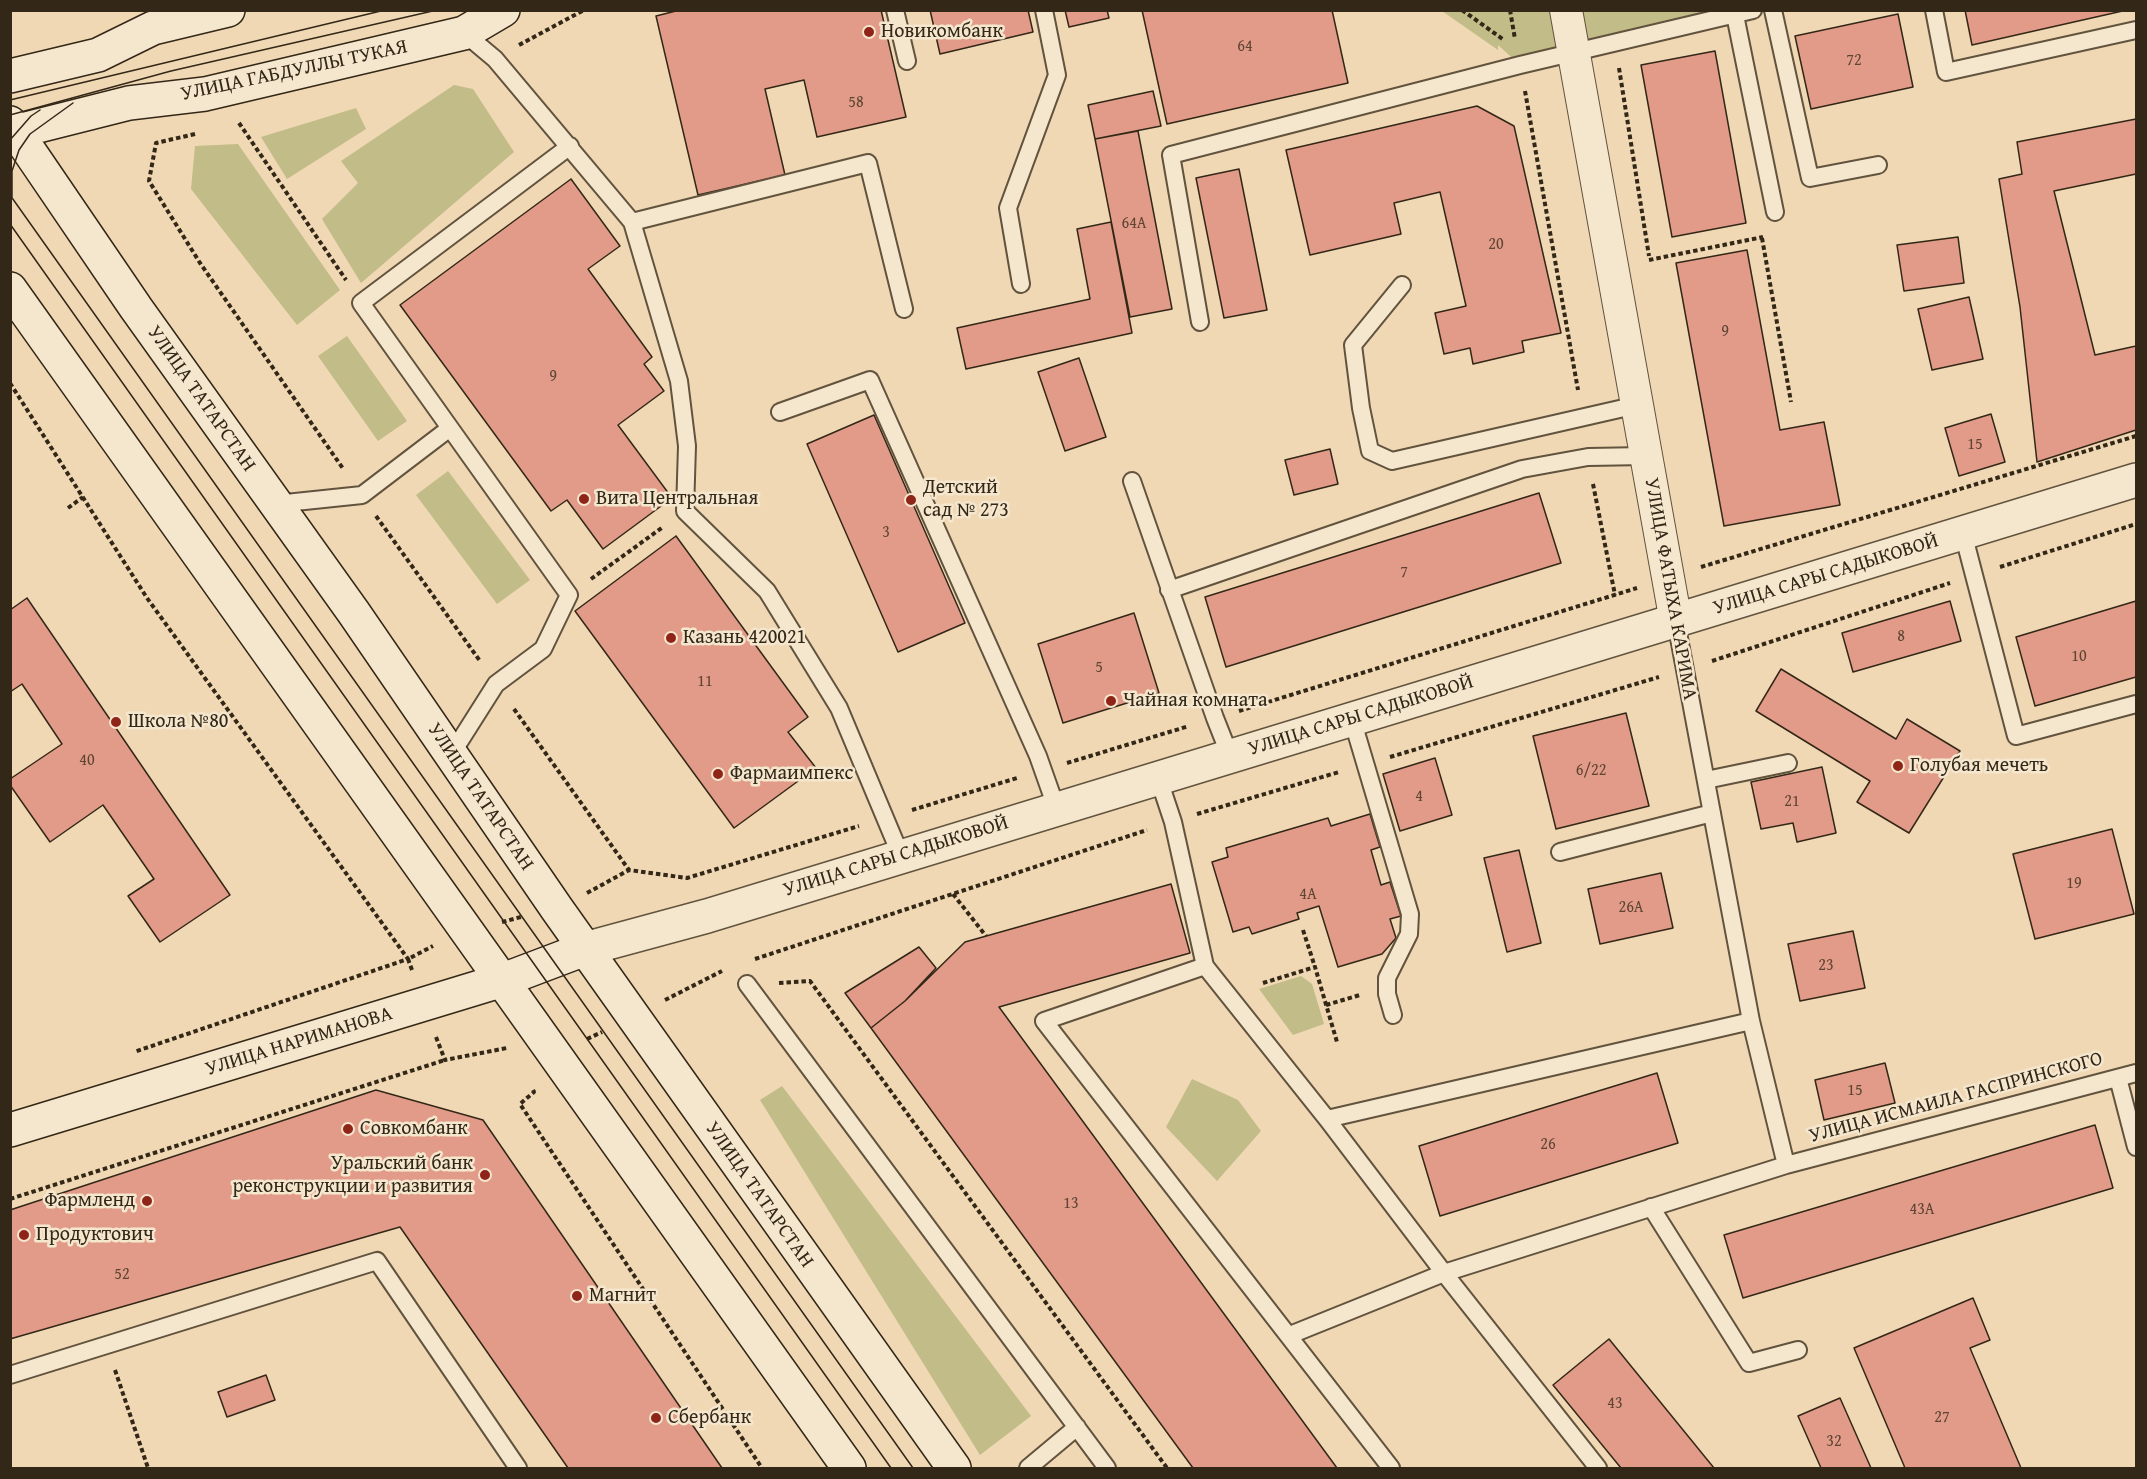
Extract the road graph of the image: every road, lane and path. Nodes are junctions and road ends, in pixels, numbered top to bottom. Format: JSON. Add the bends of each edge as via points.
{"nodes":[{"id":1,"x":228,"y":10,"type":"edge"},
{"id":2,"x":503,"y":10,"type":"edge"},
{"id":3,"x":895,"y":10,"type":"edge"},
{"id":4,"x":1044,"y":10,"type":"edge"},
{"id":5,"x":1462,"y":10,"type":"edge"},
{"id":6,"x":1510,"y":10,"type":"edge"},
{"id":7,"x":1566,"y":10,"type":"edge"},
{"id":8,"x":1753,"y":10,"type":"edge"},
{"id":9,"x":1773,"y":10,"type":"edge"},
{"id":10,"x":1934,"y":10,"type":"edge"},
{"id":11,"x":1735,"y":15,"type":"junction"},
{"id":12,"x":2136,"y":30,"type":"edge"},
{"id":13,"x":464,"y":33,"type":"junction"},
{"id":14,"x":1574,"y":52,"type":"junction"},
{"id":15,"x":1519,"y":57,"type":"junction"},
{"id":16,"x":907,"y":61,"type":"dead end"},
{"id":17,"x":10,"y":76,"type":"edge"},
{"id":18,"x":239,"y":123,"type":"dead end"},
{"id":19,"x":12,"y":129,"type":"edge"},
{"id":20,"x":156,"y":143,"type":"dead end"},
{"id":21,"x":570,"y":146,"type":"junction"},
{"id":22,"x":1878,"y":165,"type":"dead end"},
{"id":23,"x":1775,"y":212,"type":"joint"},
{"id":24,"x":632,"y":222,"type":"junction"},
{"id":25,"x":1762,"y":238,"type":"junction"},
{"id":26,"x":1649,"y":260,"type":"dead end"},
{"id":27,"x":1020,"y":284,"type":"dead end"},
{"id":28,"x":1402,"y":285,"type":"dead end"},
{"id":29,"x":10,"y":289,"type":"edge"},
{"id":30,"x":361,"y":303,"type":"junction"},
{"id":31,"x":904,"y":309,"type":"dead end"},
{"id":32,"x":1200,"y":322,"type":"dead end"},
{"id":33,"x":10,"y":383,"type":"edge"},
{"id":34,"x":1791,"y":402,"type":"dead end"},
{"id":35,"x":1637,"y":405,"type":"junction"},
{"id":36,"x":780,"y":412,"type":"dead end"},
{"id":37,"x":1582,"y":417,"type":"junction"},
{"id":38,"x":450,"y":428,"type":"junction"},
{"id":39,"x":2136,"y":436,"type":"edge"},
{"id":40,"x":1646,"y":456,"type":"junction"},
{"id":41,"x":1588,"y":457,"type":"junction"},
{"id":42,"x":1132,"y":480,"type":"dead end"},
{"id":43,"x":2136,"y":480,"type":"edge"},
{"id":44,"x":362,"y":495,"type":"junction"},
{"id":45,"x":83,"y":497,"type":"junction"},
{"id":46,"x":276,"y":504,"type":"junction"},
{"id":47,"x":68,"y":508,"type":"dead end"},
{"id":48,"x":685,"y":511,"type":"junction"},
{"id":49,"x":2136,"y":524,"type":"edge"},
{"id":50,"x":1963,"y":533,"type":"junction"},
{"id":51,"x":1974,"y":575,"type":"junction"},
{"id":52,"x":1668,"y":578,"type":"junction"},
{"id":53,"x":1169,"y":590,"type":"junction"},
{"id":54,"x":569,"y":595,"type":"junction"},
{"id":55,"x":1615,"y":595,"type":"junction"},
{"id":56,"x":1676,"y":622,"type":"junction"},
{"id":57,"x":1685,"y":669,"type":"junction"},
{"id":58,"x":496,"y":684,"type":"junction"},
{"id":59,"x":2136,"y":704,"type":"edge"},
{"id":60,"x":1215,"y":718,"type":"junction"},
{"id":61,"x":1352,"y":719,"type":"junction"},
{"id":62,"x":451,"y":755,"type":"junction"},
{"id":63,"x":1230,"y":756,"type":"junction"},
{"id":64,"x":1788,"y":763,"type":"dead end"},
{"id":65,"x":1365,"y":765,"type":"junction"},
{"id":66,"x":1043,"y":770,"type":"junction"},
{"id":67,"x":1158,"y":777,"type":"junction"},
{"id":68,"x":1706,"y":780,"type":"junction"},
{"id":69,"x":1056,"y":807,"type":"junction"},
{"id":70,"x":1712,"y":813,"type":"junction"},
{"id":71,"x":887,"y":818,"type":"junction"},
{"id":72,"x":1173,"y":822,"type":"junction"},
{"id":73,"x":1560,"y":852,"type":"dead end"},
{"id":74,"x":901,"y":856,"type":"junction"},
{"id":75,"x":953,"y":894,"type":"junction"},
{"id":76,"x":1303,"y":930,"type":"dead end"},
{"id":77,"x":986,"y":936,"type":"dead end"},
{"id":78,"x":585,"y":950,"type":"junction"},
{"id":79,"x":408,"y":959,"type":"junction"},
{"id":80,"x":1204,"y":966,"type":"junction"},
{"id":81,"x":1315,"y":967,"type":"junction"},
{"id":82,"x":504,"y":980,"type":"junction"},
{"id":83,"x":1263,"y":983,"type":"dead end"},
{"id":84,"x":747,"y":984,"type":"junction"},
{"id":85,"x":1386,"y":987,"type":"junction"},
{"id":86,"x":425,"y":1004,"type":"junction"},
{"id":87,"x":1326,"y":1005,"type":"junction"},
{"id":88,"x":1393,"y":1015,"type":"dead end"},
{"id":89,"x":1751,"y":1021,"type":"junction"},
{"id":90,"x":1337,"y":1042,"type":"dead end"},
{"id":91,"x":129,"y":1054,"type":"dead end"},
{"id":92,"x":512,"y":1056,"type":"dead end"},
{"id":93,"x":445,"y":1060,"type":"junction"},
{"id":94,"x":2136,"y":1073,"type":"edge"},
{"id":95,"x":2118,"y":1078,"type":"junction"},
{"id":96,"x":528,"y":1082,"type":"dead end"},
{"id":97,"x":1327,"y":1119,"type":"junction"},
{"id":98,"x":10,"y":1130,"type":"edge"},
{"id":99,"x":2136,"y":1147,"type":"edge"},
{"id":100,"x":1786,"y":1165,"type":"junction"},
{"id":101,"x":10,"y":1199,"type":"edge"},
{"id":102,"x":1651,"y":1207,"type":"junction"},
{"id":103,"x":1444,"y":1273,"type":"junction"},
{"id":104,"x":1290,"y":1335,"type":"junction"},
{"id":105,"x":107,"y":1345,"type":"junction"},
{"id":106,"x":1798,"y":1350,"type":"dead end"},
{"id":107,"x":10,"y":1375,"type":"edge"},
{"id":108,"x":1077,"y":1427,"type":"junction"},
{"id":109,"x":148,"y":1468,"type":"edge"},
{"id":110,"x":518,"y":1468,"type":"edge"},
{"id":111,"x":762,"y":1468,"type":"edge"},
{"id":112,"x":849,"y":1468,"type":"edge"},
{"id":113,"x":954,"y":1468,"type":"edge"},
{"id":114,"x":1028,"y":1468,"type":"edge"},
{"id":115,"x":1107,"y":1468,"type":"edge"},
{"id":116,"x":1167,"y":1468,"type":"edge"},
{"id":117,"x":1391,"y":1468,"type":"edge"},
{"id":118,"x":1598,"y":1468,"type":"edge"}],
"edges":[{"from":1,"to":17,"type":"main road","via":[[153,28],[98,55]]},
{"from":2,"to":13,"type":"main road","name":"УЛИЦА ГАБДУЛЛЫ ТУКАЯ"},
{"from":3,"to":16,"type":"lane"},
{"from":4,"to":27,"type":"lane","via":[[1057,75],[1008,208]]},
{"from":5,"to":15,"type":"path"},
{"from":6,"to":15,"type":"path"},
{"from":7,"to":14,"type":"street","name":"УЛИЦА ФАТЫХА КАРИМА"},
{"from":8,"to":11,"type":"lane"},
{"from":9,"to":22,"type":"lane","via":[[1810,178]]},
{"from":10,"to":12,"type":"lane","via":[[1947,72]]},
{"from":11,"to":14,"type":"lane"},
{"from":11,"to":23,"type":"lane"},
{"from":13,"to":19,"type":"main road","name":"УЛИЦА ГАБДУЛЛЫ ТУКАЯ","via":[[205,94],[129,103]]},
{"from":13,"to":21,"type":"lane","via":[[495,59]]},
{"from":14,"to":15,"type":"lane"},
{"from":14,"to":35,"type":"street","name":"УЛИЦА ФАТЫХА КАРИМА"},
{"from":15,"to":32,"type":"lane","via":[[1171,155]]},
{"from":15,"to":37,"type":"path"},
{"from":18,"to":30,"type":"path"},
{"from":19,"to":46,"type":"main road","name":"УЛИЦА ТАТАРСТАН"},
{"from":20,"to":44,"type":"path","via":[[149,180],[200,263]]},
{"from":21,"to":24,"type":"lane"},
{"from":21,"to":30,"type":"lane"},
{"from":23,"to":25,"type":"path"},
{"from":24,"to":31,"type":"lane","via":[[868,163]]},
{"from":24,"to":48,"type":"lane","via":[[679,381],[687,446]]},
{"from":25,"to":26,"type":"path"},
{"from":25,"to":34,"type":"path"},
{"from":28,"to":37,"type":"lane","via":[[1353,345],[1370,451],[1392,461]]},
{"from":29,"to":82,"type":"main road"},
{"from":30,"to":38,"type":"lane"},
{"from":33,"to":45,"type":"path"},
{"from":35,"to":37,"type":"lane"},
{"from":35,"to":40,"type":"street","name":"УЛИЦА ФАТЫХА КАРИМА"},
{"from":36,"to":66,"type":"lane","via":[[870,380]]},
{"from":38,"to":44,"type":"lane"},
{"from":38,"to":54,"type":"lane"},
{"from":39,"to":52,"type":"path"},
{"from":40,"to":41,"type":"lane"},
{"from":40,"to":52,"type":"street","name":"УЛИЦА ФАТЫХА КАРИМА"},
{"from":41,"to":53,"type":"lane","via":[[1522,469]]},
{"from":41,"to":55,"type":"path"},
{"from":42,"to":53,"type":"lane"},
{"from":43,"to":50,"type":"main road","name":"УЛИЦА САРЫ САДЫКОВОЙ"},
{"from":44,"to":46,"type":"lane"},
{"from":44,"to":58,"type":"path"},
{"from":45,"to":47,"type":"path"},
{"from":45,"to":79,"type":"path","via":[[147,598]]},
{"from":46,"to":62,"type":"main road","name":"УЛИЦА ТАТАРСТАН"},
{"from":48,"to":54,"type":"path"},
{"from":48,"to":71,"type":"lane","via":[[767,591],[838,708]]},
{"from":49,"to":51,"type":"path"},
{"from":50,"to":51,"type":"lane"},
{"from":50,"to":56,"type":"main road","name":"УЛИЦА САРЫ САДЫКОВОЙ"},
{"from":51,"to":57,"type":"path"},
{"from":51,"to":59,"type":"lane","via":[[2016,736]]},
{"from":52,"to":55,"type":"path"},
{"from":52,"to":56,"type":"street","name":"УЛИЦА ФАТЫХА КАРИМА"},
{"from":53,"to":60,"type":"lane"},
{"from":54,"to":58,"type":"lane","via":[[543,649]]},
{"from":55,"to":60,"type":"path"},
{"from":56,"to":57,"type":"lane","name":"УЛИЦА ФАТЫХА КАРИМА"},
{"from":56,"to":61,"type":"main road","name":"УЛИЦА САРЫ САДЫКОВОЙ"},
{"from":57,"to":65,"type":"path"},
{"from":57,"to":68,"type":"lane","name":"УЛИЦА ФАТЫХА КАРИМА"},
{"from":58,"to":62,"type":"lane"},
{"from":58,"to":71,"type":"path","via":[[628,870],[687,878]]},
{"from":60,"to":63,"type":"lane"},
{"from":60,"to":66,"type":"path"},
{"from":61,"to":63,"type":"main road","name":"УЛИЦА САРЫ САДЫКОВОЙ"},
{"from":61,"to":65,"type":"lane"},
{"from":62,"to":78,"type":"main road","name":"УЛИЦА ТАТАРСТАН"},
{"from":63,"to":67,"type":"main road","name":"УЛИЦА САРЫ САДЫКОВОЙ"},
{"from":64,"to":68,"type":"lane"},
{"from":65,"to":72,"type":"path"},
{"from":65,"to":85,"type":"lane","via":[[1410,914],[1409,934],[1388,971]]},
{"from":66,"to":69,"type":"lane"},
{"from":66,"to":71,"type":"path"},
{"from":67,"to":69,"type":"main road","name":"УЛИЦА САРЫ САДЫКОВОЙ"},
{"from":67,"to":72,"type":"lane"},
{"from":68,"to":70,"type":"lane","name":"УЛИЦА ФАТЫХА КАРИМА"},
{"from":69,"to":74,"type":"main road","name":"УЛИЦА САРЫ САДЫКОВОЙ"},
{"from":70,"to":73,"type":"lane"},
{"from":70,"to":89,"type":"lane","name":"УЛИЦА ФАТЫХА КАРИМА"},
{"from":71,"to":74,"type":"lane"},
{"from":72,"to":75,"type":"path"},
{"from":72,"to":80,"type":"lane"},
{"from":74,"to":78,"type":"main road","name":"УЛИЦА САРЫ САДЫКОВОЙ"},
{"from":75,"to":77,"type":"path"},
{"from":75,"to":84,"type":"path","via":[[732,966]]},
{"from":76,"to":81,"type":"path"},
{"from":78,"to":82,"type":"main road","name":"УЛИЦА НАРИМАНОВА"},
{"from":78,"to":113,"type":"main road","name":"УЛИЦА ТАТАРСТАН"},
{"from":79,"to":86,"type":"path"},
{"from":79,"to":91,"type":"path"},
{"from":80,"to":97,"type":"lane"},
{"from":80,"to":104,"type":"lane","via":[[1044,1021]]},
{"from":81,"to":83,"type":"path"},
{"from":81,"to":87,"type":"path"},
{"from":82,"to":86,"type":"main road","name":"УЛИЦА НАРИМАНОВА"},
{"from":82,"to":112,"type":"main road"},
{"from":84,"to":108,"type":"lane"},
{"from":84,"to":116,"type":"path","via":[[810,981]]},
{"from":85,"to":87,"type":"path"},
{"from":85,"to":88,"type":"lane"},
{"from":86,"to":93,"type":"path"},
{"from":86,"to":98,"type":"main road","name":"УЛИЦА НАРИМАНОВА"},
{"from":87,"to":90,"type":"path"},
{"from":89,"to":97,"type":"lane"},
{"from":89,"to":100,"type":"lane","name":"УЛИЦА ФАТЫХА КАРИМА"},
{"from":92,"to":93,"type":"path","via":[[508,1048]]},
{"from":93,"to":101,"type":"path"},
{"from":94,"to":95,"type":"lane","name":"УЛИЦА ИСМАИЛА ГАСПРИНСКОГО"},
{"from":95,"to":99,"type":"lane"},
{"from":95,"to":100,"type":"lane","name":"УЛИЦА ИСМАИЛА ГАСПРИНСКОГО"},
{"from":96,"to":111,"type":"path","via":[[534,1092],[520,1104]]},
{"from":97,"to":103,"type":"lane"},
{"from":100,"to":102,"type":"lane","name":"УЛИЦА ИСМАИЛА ГАСПРИНСКОГО"},
{"from":102,"to":103,"type":"lane","name":"УЛИЦА ИСМАИЛА ГАСПРИНСКОГО"},
{"from":102,"to":106,"type":"lane","via":[[1749,1363]]},
{"from":103,"to":104,"type":"lane","name":"УЛИЦА ИСМАИЛА ГАСПРИНСКОГО"},
{"from":103,"to":118,"type":"lane"},
{"from":104,"to":117,"type":"lane"},
{"from":105,"to":107,"type":"lane"},
{"from":105,"to":109,"type":"path"},
{"from":105,"to":110,"type":"lane","via":[[377,1261]]},
{"from":108,"to":114,"type":"lane"},
{"from":108,"to":115,"type":"lane"}]}
